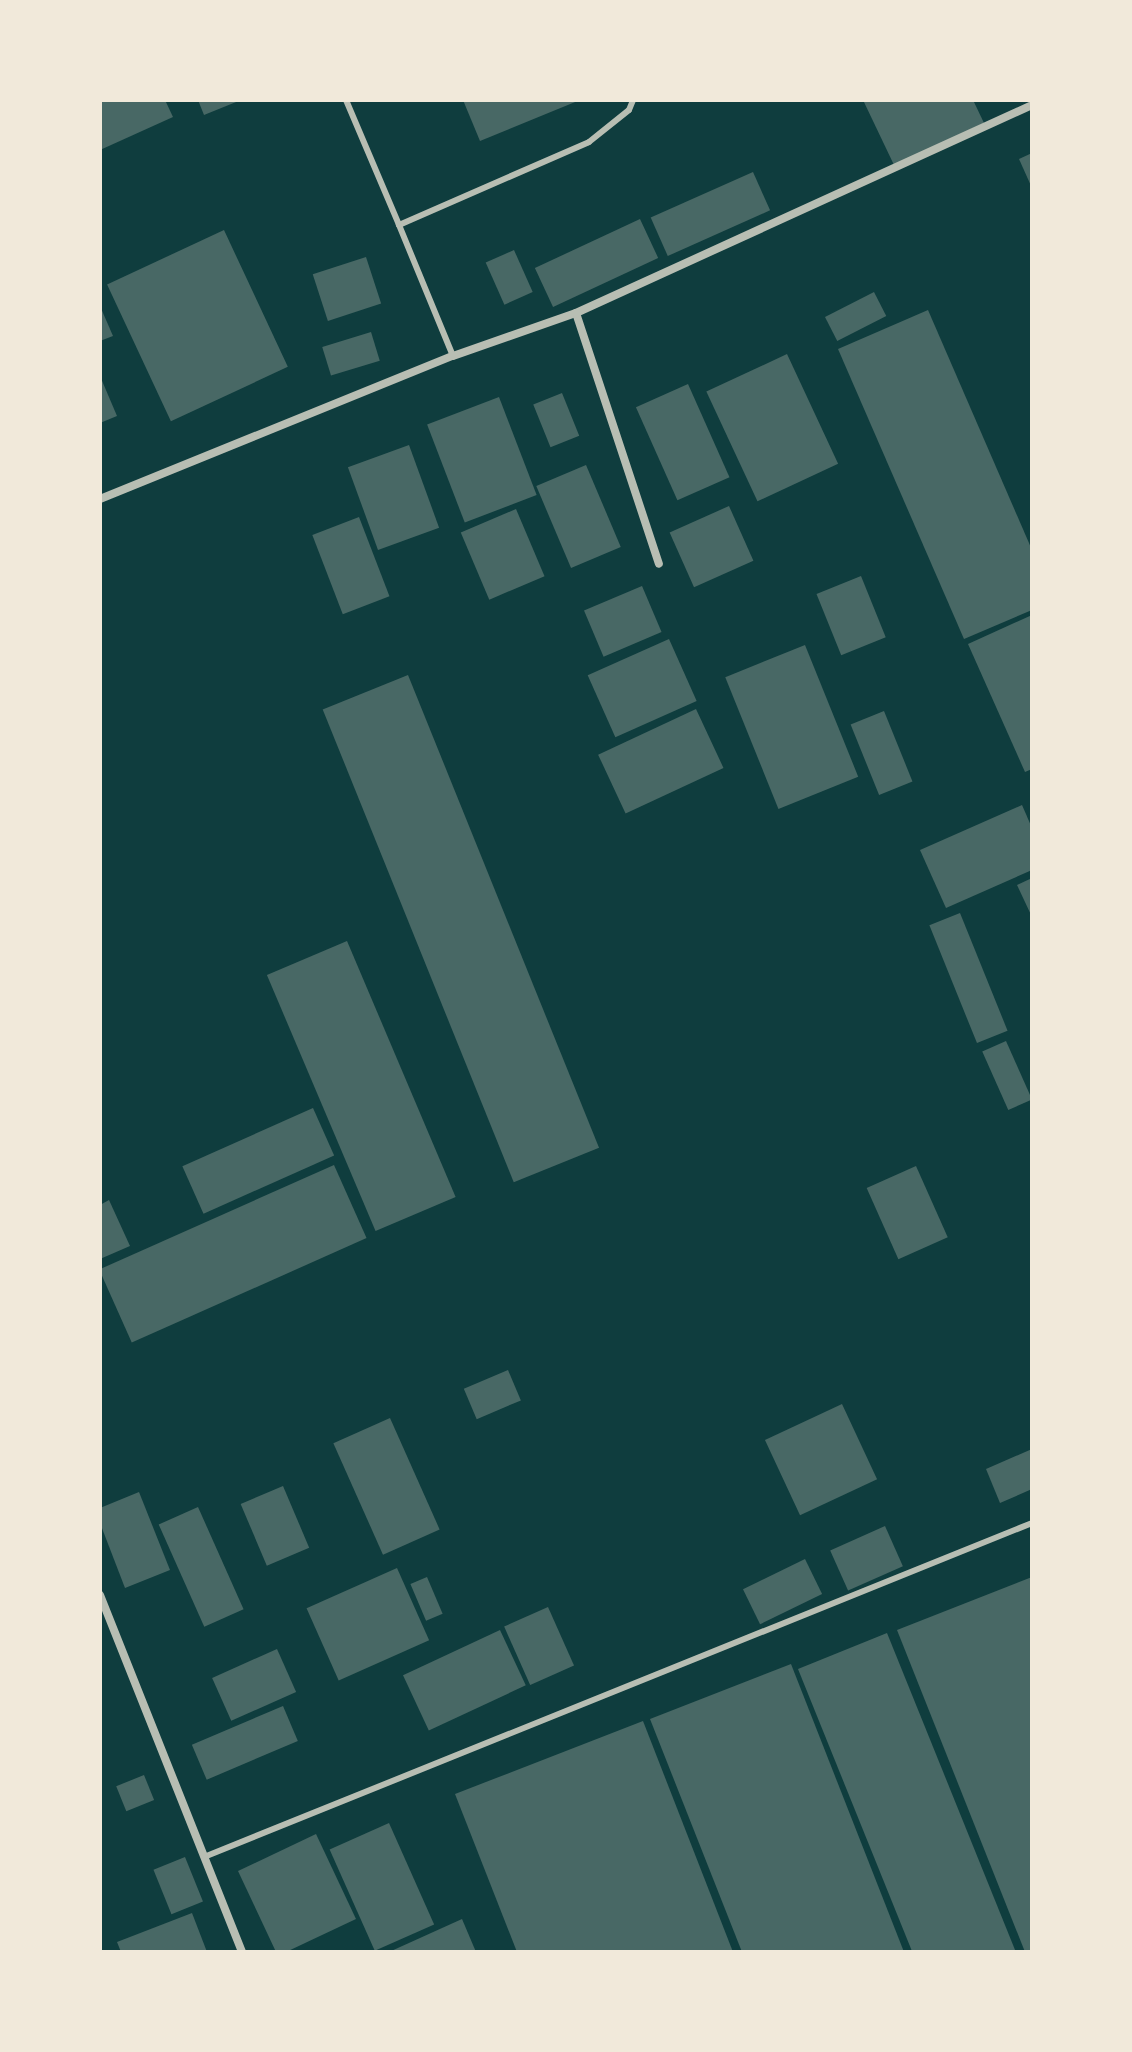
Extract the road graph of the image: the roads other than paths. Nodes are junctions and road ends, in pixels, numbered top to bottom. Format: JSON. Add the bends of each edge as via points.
{"nodes":[{"id":1,"x":346,"y":100,"type":"edge"},
{"id":2,"x":633,"y":100,"type":"edge"},
{"id":3,"x":1032,"y":105,"type":"edge"},
{"id":4,"x":399,"y":225,"type":"junction"},
{"id":5,"x":576,"y":313,"type":"junction"},
{"id":6,"x":453,"y":356,"type":"junction"},
{"id":7,"x":100,"y":499,"type":"edge"},
{"id":8,"x":659,"y":564,"type":"dead end"},
{"id":9,"x":1032,"y":1523,"type":"edge"},
{"id":10,"x":100,"y":1595,"type":"edge"},
{"id":11,"x":204,"y":1857,"type":"junction"},
{"id":12,"x":242,"y":1952,"type":"edge"}],
"edges":[{"from":1,"to":4,"type":"lane"},
{"from":2,"to":4,"type":"lane","via":[[629,110],[589,142]]},
{"from":3,"to":5,"type":"street"},
{"from":4,"to":6,"type":"lane"},
{"from":5,"to":6,"type":"street"},
{"from":5,"to":8,"type":"street"},
{"from":6,"to":7,"type":"street"},
{"from":9,"to":11,"type":"lane"},
{"from":10,"to":11,"type":"street"},
{"from":11,"to":12,"type":"street"}]}
